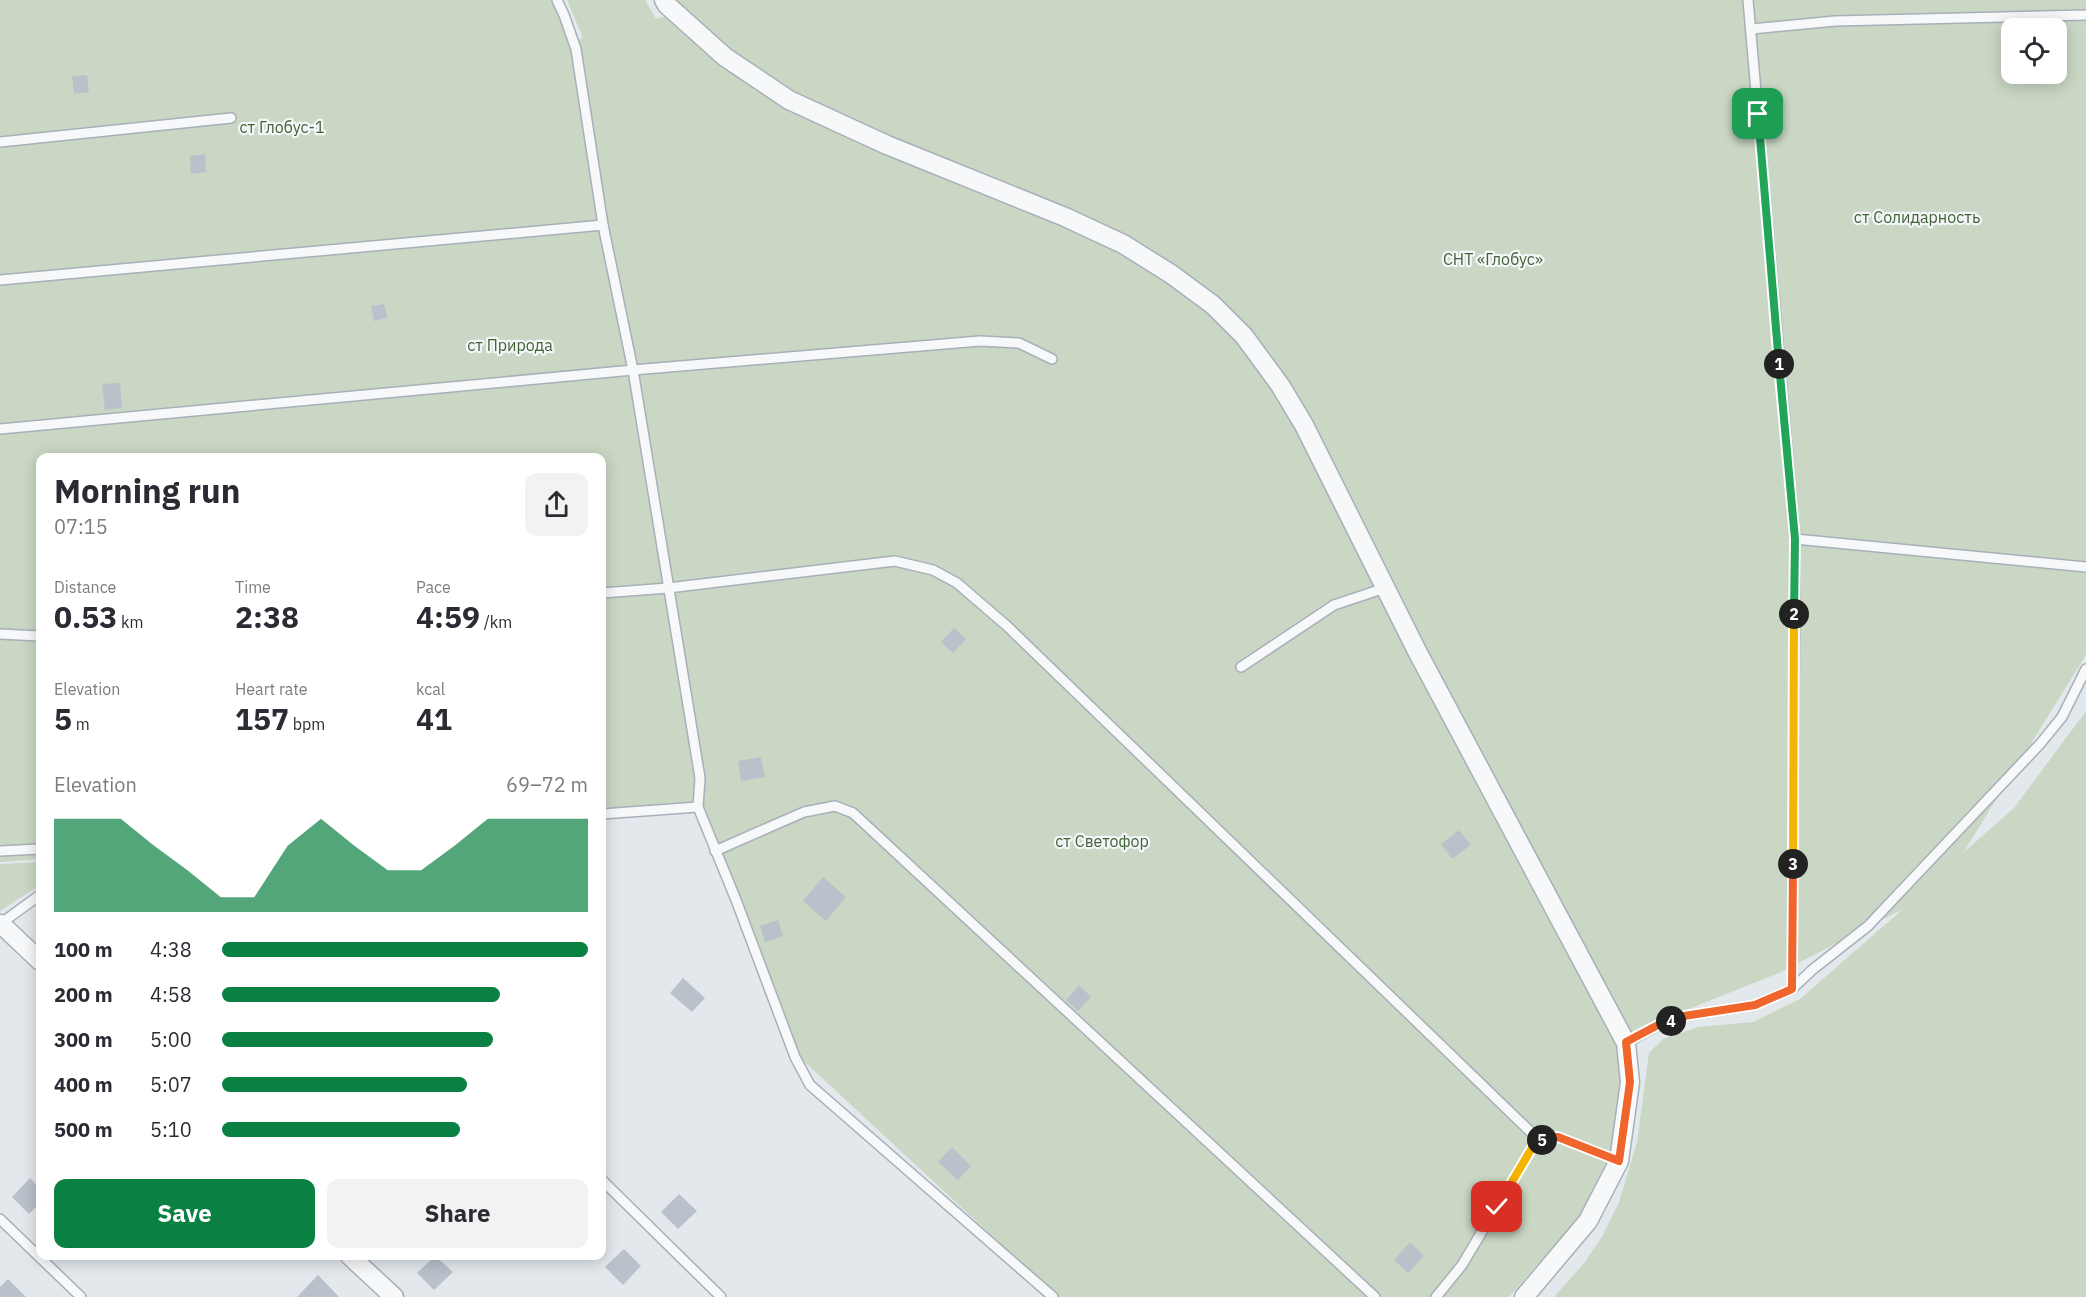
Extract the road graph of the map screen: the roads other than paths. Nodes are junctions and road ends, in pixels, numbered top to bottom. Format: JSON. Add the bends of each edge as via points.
{"nodes":[{"id":1,"x":557,"y":0,"type":"edge"},
{"id":2,"x":664,"y":0,"type":"edge"},
{"id":3,"x":1748,"y":0,"type":"edge"},
{"id":4,"x":2086,"y":15,"type":"edge"},
{"id":5,"x":1750,"y":29,"type":"junction"},
{"id":6,"x":231,"y":118,"type":"dead end"},
{"id":7,"x":0,"y":142,"type":"edge"},
{"id":8,"x":603,"y":225,"type":"junction"},
{"id":9,"x":0,"y":280,"type":"edge"},
{"id":10,"x":1052,"y":359,"type":"dead end"},
{"id":11,"x":633,"y":370,"type":"junction"},
{"id":12,"x":0,"y":429,"type":"edge"},
{"id":13,"x":1795,"y":539,"type":"junction"},
{"id":14,"x":2086,"y":567,"type":"edge"},
{"id":15,"x":668,"y":588,"type":"junction"},
{"id":16,"x":1385,"y":588,"type":"junction"},
{"id":17,"x":606,"y":593,"type":"edge"},
{"id":18,"x":0,"y":634,"type":"edge"},
{"id":19,"x":36,"y":636,"type":"edge"},
{"id":20,"x":1241,"y":667,"type":"dead end"},
{"id":21,"x":2086,"y":669,"type":"edge"},
{"id":22,"x":698,"y":807,"type":"junction"},
{"id":23,"x":606,"y":814,"type":"edge"},
{"id":24,"x":36,"y":849,"type":"edge"},
{"id":25,"x":0,"y":851,"type":"edge"},
{"id":26,"x":715,"y":851,"type":"junction"},
{"id":27,"x":36,"y":898,"type":"edge"},
{"id":28,"x":0,"y":924,"type":"edge"},
{"id":29,"x":36,"y":958,"type":"edge"},
{"id":30,"x":1792,"y":989,"type":"junction"},
{"id":31,"x":1626,"y":1042,"type":"junction"},
{"id":32,"x":1539,"y":1140,"type":"junction"},
{"id":33,"x":1619,"y":1161,"type":"junction"},
{"id":34,"x":606,"y":1184,"type":"edge"},
{"id":35,"x":0,"y":1219,"type":"edge"},
{"id":36,"x":36,"y":1254,"type":"edge"},
{"id":37,"x":43,"y":1260,"type":"edge"},
{"id":38,"x":354,"y":1260,"type":"edge"},
{"id":39,"x":81,"y":1297,"type":"edge"},
{"id":40,"x":394,"y":1297,"type":"edge"},
{"id":41,"x":721,"y":1297,"type":"edge"},
{"id":42,"x":1053,"y":1297,"type":"edge"},
{"id":43,"x":1374,"y":1297,"type":"edge"},
{"id":44,"x":1436,"y":1297,"type":"edge"},
{"id":45,"x":1524,"y":1297,"type":"edge"}],
"edges":[{"from":1,"to":8,"type":"lane","via":[[576,49]]},
{"from":2,"to":16,"type":"street","via":[[725,57],[789,100],[1123,244],[1213,305],[1244,336],[1280,385]]},
{"from":3,"to":5,"type":"lane"},
{"from":4,"to":5,"type":"lane","via":[[1835,21]]},
{"from":5,"to":13,"type":"lane"},
{"from":6,"to":7,"type":"lane"},
{"from":8,"to":9,"type":"lane"},
{"from":8,"to":11,"type":"lane"},
{"from":10,"to":11,"type":"lane","via":[[1019,343],[980,342]]},
{"from":11,"to":12,"type":"lane"},
{"from":11,"to":15,"type":"lane"},
{"from":13,"to":14,"type":"lane"},
{"from":13,"to":30,"type":"lane"},
{"from":15,"to":17,"type":"lane"},
{"from":15,"to":22,"type":"lane","via":[[699,778]]},
{"from":15,"to":32,"type":"lane","via":[[895,561],[933,570],[957,583],[1007,626]]},
{"from":16,"to":20,"type":"lane","via":[[1334,605]]},
{"from":16,"to":31,"type":"street"},
{"from":18,"to":19,"type":"lane"},
{"from":21,"to":30,"type":"lane","via":[[2062,717],[2040,744],[1868,926]]},
{"from":22,"to":23,"type":"lane"},
{"from":22,"to":26,"type":"lane"},
{"from":24,"to":25,"type":"lane"},
{"from":26,"to":42,"type":"lane","via":[[795,1057],[810,1085]]},
{"from":26,"to":43,"type":"lane","via":[[804,812],[836,806],[853,813]]},
{"from":27,"to":28,"type":"lane"},
{"from":28,"to":29,"type":"street"},
{"from":30,"to":31,"type":"lane","via":[[1755,1005],[1684,1016]]},
{"from":31,"to":33,"type":"street","via":[[1630,1082]]},
{"from":32,"to":33,"type":"lane","via":[[1558,1137]]},
{"from":32,"to":44,"type":"lane","via":[[1462,1265]]},
{"from":33,"to":45,"type":"street","via":[[1588,1221]]},
{"from":34,"to":41,"type":"lane"},
{"from":35,"to":36,"type":"lane"},
{"from":37,"to":39,"type":"lane"},
{"from":38,"to":40,"type":"street"}]}
